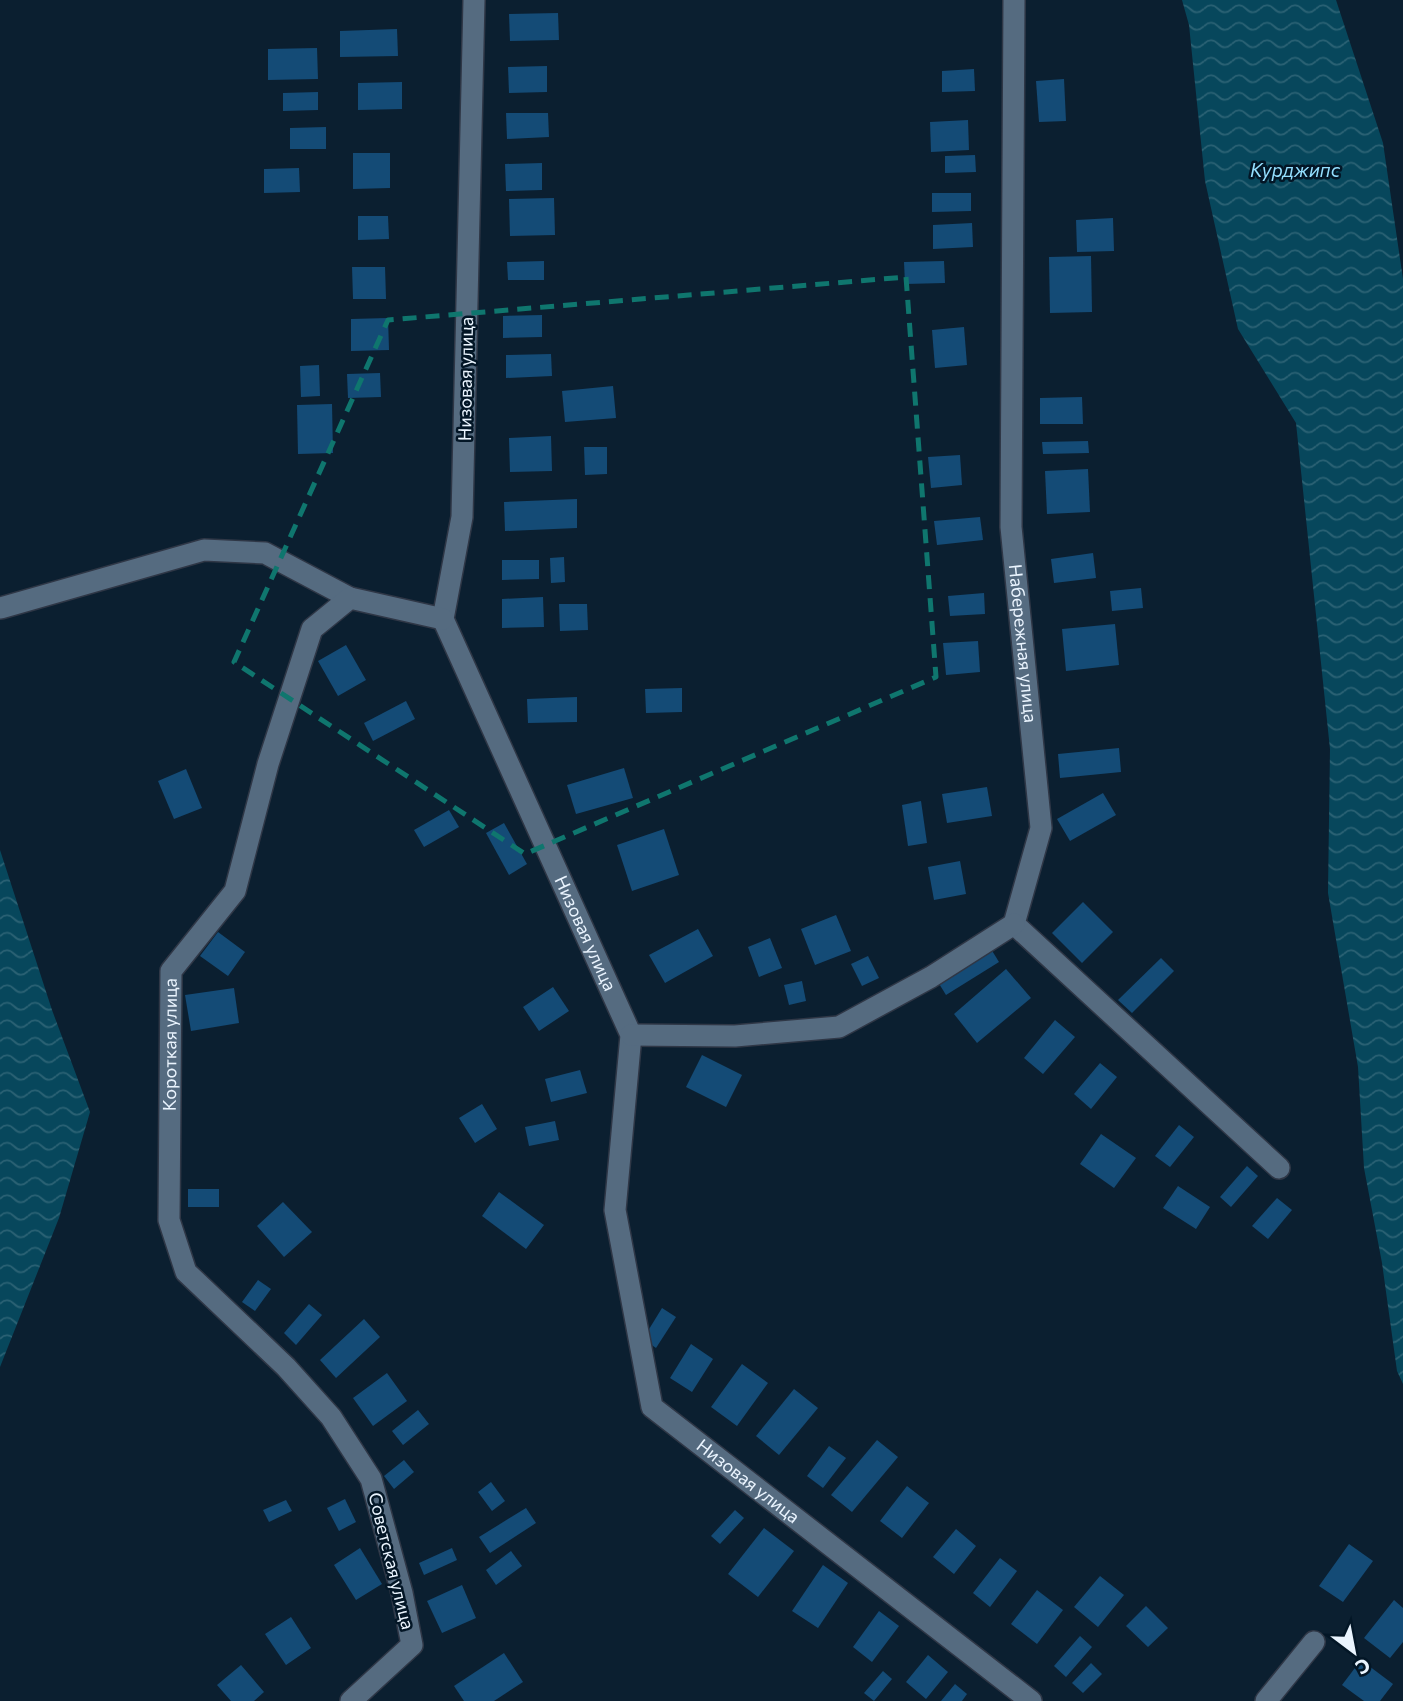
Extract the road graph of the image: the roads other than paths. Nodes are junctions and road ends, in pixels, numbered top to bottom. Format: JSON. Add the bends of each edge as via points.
{"nodes":[{"id":1,"x":474,"y":0,"type":"edge"},
{"id":2,"x":1014,"y":0,"type":"edge"},
{"id":3,"x":350,"y":598,"type":"junction"},
{"id":4,"x":0,"y":607,"type":"edge"},
{"id":5,"x":443,"y":619,"type":"junction"},
{"id":6,"x":1014,"y":924,"type":"junction"},
{"id":7,"x":631,"y":1035,"type":"junction"},
{"id":8,"x":1279,"y":1168,"type":"dead end"},
{"id":9,"x":371,"y":1479,"type":"joint"},
{"id":10,"x":1314,"y":1643,"type":"dead end"},
{"id":11,"x":351,"y":1701,"type":"edge"},
{"id":12,"x":1031,"y":1701,"type":"edge"},
{"id":13,"x":1266,"y":1701,"type":"edge"}],
"edges":[{"from":1,"to":5,"type":"street","name":"Низовая улица","via":[[462,517]]},
{"from":2,"to":6,"type":"street","name":"Набережная улица","via":[[1011,527],[1041,828]]},
{"from":3,"to":4,"type":"street","via":[[265,553],[204,550]]},
{"from":3,"to":5,"type":"street"},
{"from":3,"to":9,"type":"street","name":"Короткая улица","via":[[312,629],[268,764],[235,891],[172,971],[169,1220],[186,1272],[286,1367],[331,1417]]},
{"from":5,"to":7,"type":"street","name":"Низовая улица"},
{"from":6,"to":7,"type":"street","via":[[931,977],[839,1027],[735,1036]]},
{"from":6,"to":8,"type":"street"},
{"from":7,"to":12,"type":"street","name":"Низовая улица","via":[[615,1210],[652,1407]]},
{"from":9,"to":11,"type":"street","name":"Советская улица","via":[[412,1645]]},
{"from":10,"to":13,"type":"street"}]}
